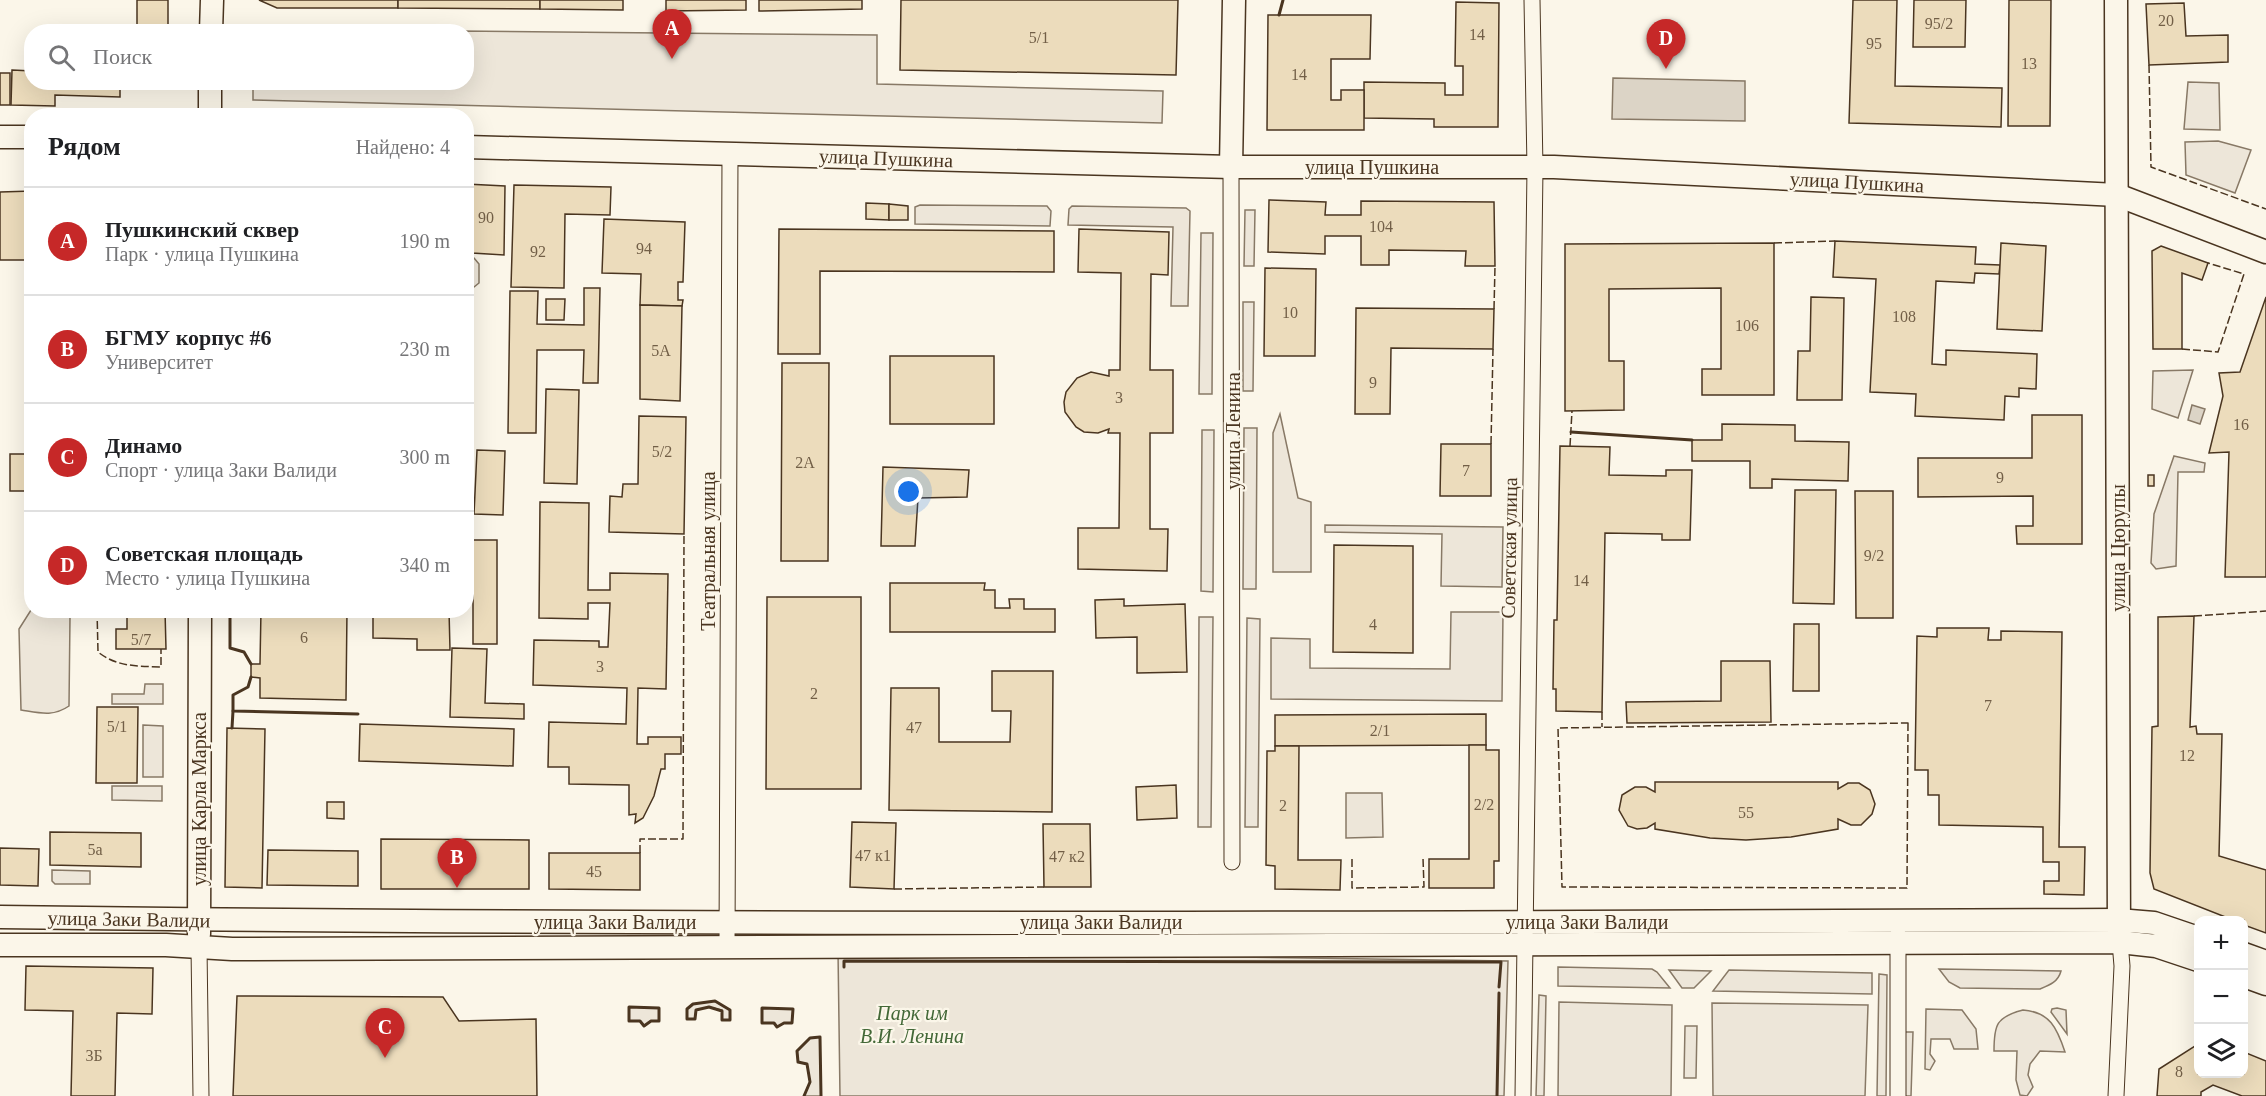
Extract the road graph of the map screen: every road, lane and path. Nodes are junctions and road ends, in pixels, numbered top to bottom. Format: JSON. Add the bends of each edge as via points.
{"nodes":[{"id":1,"x":212,"y":0,"type":"edge"},
{"id":2,"x":1234,"y":0,"type":"edge"},
{"id":3,"x":1532,"y":0,"type":"edge"},
{"id":4,"x":2116,"y":0,"type":"edge"},
{"id":5,"x":211,"y":24,"type":"edge"},
{"id":6,"x":210,"y":90,"type":"edge"},
{"id":7,"x":210,"y":108,"type":"edge"},
{"id":8,"x":0,"y":137,"type":"edge"},
{"id":9,"x":24,"y":137,"type":"edge"},
{"id":10,"x":474,"y":147,"type":"edge"},
{"id":11,"x":730,"y":154,"type":"junction"},
{"id":12,"x":1231,"y":167,"type":"junction"},
{"id":13,"x":1535,"y":168,"type":"junction"},
{"id":14,"x":2117,"y":195,"type":"junction"},
{"id":15,"x":2266,"y":252,"type":"edge"},
{"id":16,"x":200,"y":618,"type":"edge"},
{"id":17,"x":1232,"y":862,"type":"dead end"},
{"id":18,"x":0,"y":916,"type":"edge"},
{"id":19,"x":198,"y":920,"type":"junction"},
{"id":20,"x":727,"y":922,"type":"junction"},
{"id":21,"x":1525,"y":922,"type":"junction"},
{"id":22,"x":2119,"y":931,"type":"junction"},
{"id":23,"x":1898,"y":932,"type":"junction"},
{"id":24,"x":2194,"y":937,"type":"edge"},
{"id":25,"x":0,"y":945,"type":"edge"},
{"id":26,"x":1524,"y":946,"type":"junction"},
{"id":27,"x":199,"y":947,"type":"junction"},
{"id":28,"x":727,"y":947,"type":"junction"},
{"id":29,"x":2248,"y":955,"type":"edge"},
{"id":30,"x":2194,"y":958,"type":"edge"},
{"id":31,"x":2266,"y":962,"type":"edge"},
{"id":32,"x":2248,"y":977,"type":"edge"},
{"id":33,"x":2266,"y":984,"type":"edge"},
{"id":34,"x":201,"y":1096,"type":"edge"},
{"id":35,"x":1522,"y":1096,"type":"edge"},
{"id":36,"x":1898,"y":1096,"type":"edge"},
{"id":37,"x":2116,"y":1096,"type":"edge"}],
"edges":[{"from":1,"to":5,"type":"main road"},
{"from":2,"to":12,"type":"main road","name":"улица Ленина"},
{"from":3,"to":13,"type":"street","name":"Советская улица"},
{"from":4,"to":14,"type":"main road","name":"улица Цюрупы"},
{"from":6,"to":7,"type":"main road"},
{"from":8,"to":9,"type":"main road"},
{"from":10,"to":11,"type":"main road","name":"улица Пушкина"},
{"from":11,"to":12,"type":"main road","name":"улица Пушкина"},
{"from":11,"to":20,"type":"street","name":"Театральная улица"},
{"from":12,"to":13,"type":"main road","name":"улица Пушкина"},
{"from":12,"to":17,"type":"street","name":"улица Ленина"},
{"from":13,"to":14,"type":"main road","name":"улица Пушкина"},
{"from":13,"to":21,"type":"street","name":"Советская улица"},
{"from":14,"to":15,"type":"main road","name":"улица Пушкина"},
{"from":14,"to":22,"type":"main road","name":"улица Цюрупы"},
{"from":16,"to":19,"type":"main road","name":"улица Карла Маркса"},
{"from":18,"to":19,"type":"main road","name":"улица Заки Валиди"},
{"from":19,"to":20,"type":"main road","name":"улица Заки Валиди"},
{"from":19,"to":27,"type":"main road","name":"улица Карла Маркса"},
{"from":20,"to":21,"type":"main road","name":"улица Заки Валиди"},
{"from":20,"to":28,"type":"street","name":"Театральная улица"},
{"from":21,"to":23,"type":"main road","name":"улица Заки Валиди"},
{"from":21,"to":26,"type":"street","name":"Советская улица"},
{"from":22,"to":23,"type":"main road","name":"улица Заки Валиди"},
{"from":22,"to":24,"type":"main road","name":"улица Заки Валиди","via":[[2154,923]]},
{"from":22,"to":30,"type":"main road","name":"улица Заки Валиди"},
{"from":22,"to":37,"type":"street","name":"улица Цюрупы","via":[[2122,966]]},
{"from":23,"to":26,"type":"main road","name":"улица Заки Валиди"},
{"from":23,"to":36,"type":"street"},
{"from":25,"to":27,"type":"main road","name":"улица Заки Валиди"},
{"from":26,"to":28,"type":"main road","name":"улица Заки Валиди"},
{"from":26,"to":35,"type":"street","name":"Советская улица"},
{"from":27,"to":28,"type":"main road","name":"улица Заки Валиди"},
{"from":27,"to":34,"type":"street","name":"улица Карла Маркса"},
{"from":29,"to":31,"type":"main road"},
{"from":32,"to":33,"type":"main road"}]}
